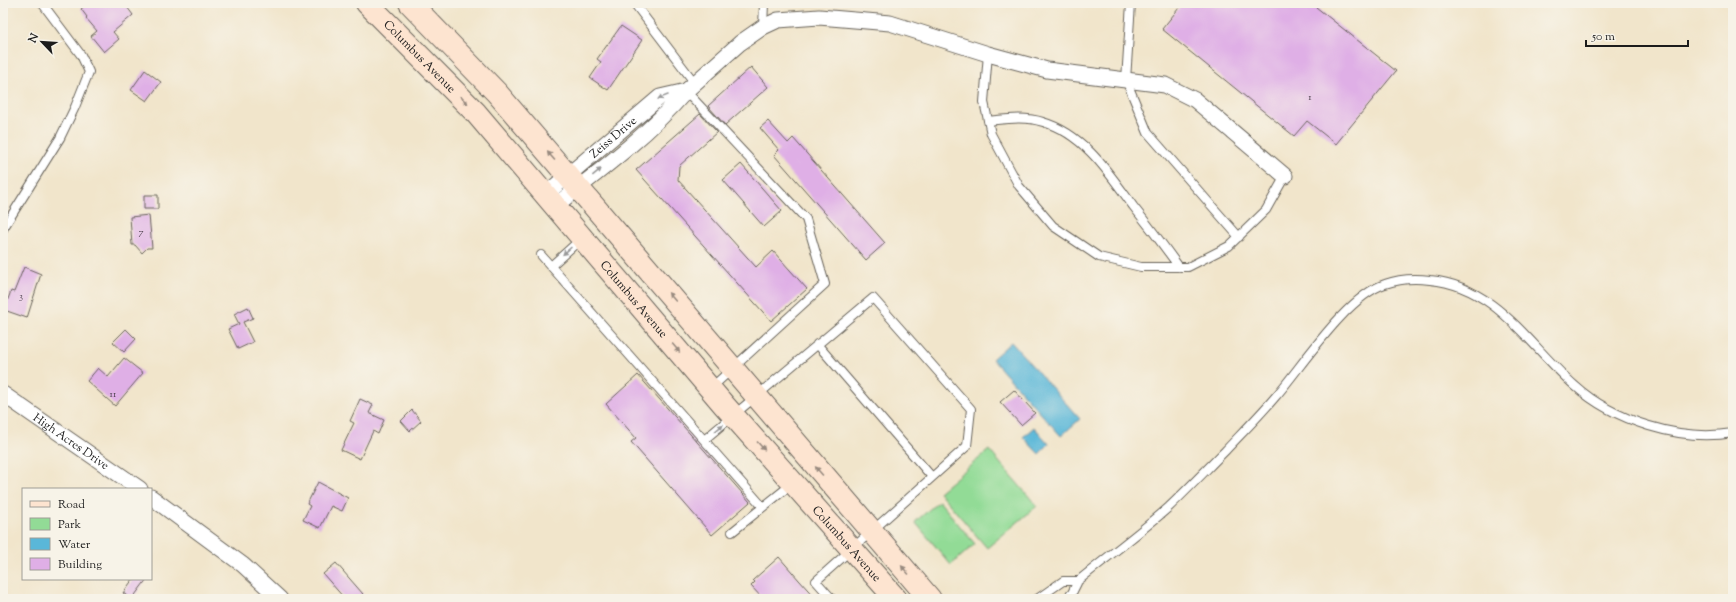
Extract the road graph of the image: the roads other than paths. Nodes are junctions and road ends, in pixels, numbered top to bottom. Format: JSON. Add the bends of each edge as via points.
{"nodes":[{"id":1,"x":42,"y":3,"type":"edge"},
{"id":2,"x":367,"y":3,"type":"edge"},
{"id":3,"x":410,"y":3,"type":"edge"},
{"id":4,"x":634,"y":3,"type":"edge"},
{"id":5,"x":764,"y":3,"type":"edge"},
{"id":6,"x":1131,"y":3,"type":"edge"},
{"id":7,"x":763,"y":27,"type":"junction"},
{"id":8,"x":988,"y":54,"type":"junction"},
{"id":9,"x":1126,"y":80,"type":"junction"},
{"id":10,"x":690,"y":86,"type":"junction"},
{"id":11,"x":988,"y":120,"type":"junction"},
{"id":12,"x":1285,"y":176,"type":"joint"},
{"id":13,"x":573,"y":181,"type":"junction"},
{"id":14,"x":551,"y":200,"type":"junction"},
{"id":15,"x":3,"y":229,"type":"edge"},
{"id":16,"x":582,"y":237,"type":"junction"},
{"id":17,"x":1239,"y":237,"type":"junction"},
{"id":18,"x":541,"y":255,"type":"dead end"},
{"id":19,"x":551,"y":266,"type":"junction"},
{"id":20,"x":1179,"y":267,"type":"junction"},
{"id":21,"x":817,"y":344,"type":"junction"},
{"id":22,"x":732,"y":368,"type":"junction"},
{"id":23,"x":710,"y":388,"type":"junction"},
{"id":24,"x":3,"y":394,"type":"edge"},
{"id":25,"x":757,"y":396,"type":"junction"},
{"id":26,"x":734,"y":415,"type":"junction"},
{"id":27,"x":1733,"y":433,"type":"edge"},
{"id":28,"x":704,"y":440,"type":"junction"},
{"id":29,"x":932,"y":477,"type":"junction"},
{"id":30,"x":794,"y":482,"type":"junction"},
{"id":31,"x":139,"y":488,"type":"edge"},
{"id":32,"x":152,"y":498,"type":"edge"},
{"id":33,"x":763,"y":507,"type":"junction"},
{"id":34,"x":732,"y":532,"type":"dead end"},
{"id":35,"x":872,"y":532,"type":"junction"},
{"id":36,"x":852,"y":549,"type":"junction"},
{"id":37,"x":1078,"y":581,"type":"junction"},
{"id":38,"x":280,"y":599,"type":"edge"},
{"id":39,"x":832,"y":599,"type":"edge"},
{"id":40,"x":896,"y":599,"type":"edge"},
{"id":41,"x":930,"y":599,"type":"edge"},
{"id":42,"x":1036,"y":599,"type":"edge"},
{"id":43,"x":1066,"y":599,"type":"edge"}],
"edges":[{"from":1,"to":15,"type":"lane","via":[[80,55],[89,72],[60,138]]},
{"from":2,"to":14,"type":"street","name":"Columbus Avenue","one_way":true,"via":[[476,113]]},
{"from":13,"to":3,"type":"street","one_way":true,"via":[[497,94]]},
{"from":4,"to":10,"type":"lane"},
{"from":5,"to":7,"type":"lane"},
{"from":6,"to":9,"type":"lane"},
{"from":7,"to":8,"type":"street","name":"Zeiss Drive","via":[[778,20],[819,17],[890,23]]},
{"from":7,"to":10,"type":"street","name":"Zeiss Drive","via":[[740,43]]},
{"from":8,"to":9,"type":"street","name":"Zeiss Drive","via":[[1047,70]]},
{"from":8,"to":11,"type":"lane","via":[[984,102]]},
{"from":9,"to":12,"type":"street","name":"Zeiss Drive","via":[[1165,85],[1195,100]]},
{"from":9,"to":17,"type":"lane","via":[[1148,133]]},
{"from":10,"to":13,"type":"street","name":"Zeiss Drive","via":[[666,114],[625,150]]},
{"from":10,"to":22,"type":"lane","via":[[806,219],[825,284]]},
{"from":11,"to":20,"type":"lane","via":[[1021,118],[1043,121],[1068,133],[1090,152],[1115,181]]},
{"from":11,"to":20,"type":"lane","via":[[991,134],[1019,186],[1053,226],[1099,257],[1141,267]]},
{"from":12,"to":17,"type":"lane","via":[[1266,210]]},
{"from":13,"to":14,"type":"street","name":"Zeiss Drive"},
{"from":22,"to":13,"type":"street","one_way":true},
{"from":14,"to":16,"type":"street","name":"Columbus Avenue"},
{"from":16,"to":19,"type":"lane","one_way":true},
{"from":16,"to":23,"type":"street","name":"Columbus Avenue","one_way":true},
{"from":17,"to":20,"type":"lane","via":[[1222,250],[1188,267]]},
{"from":18,"to":19,"type":"lane"},
{"from":19,"to":28,"type":"lane"},
{"from":21,"to":25,"type":"lane"},
{"from":21,"to":29,"type":"lane"},
{"from":21,"to":29,"type":"lane","via":[[873,298],[971,408],[967,446]]},
{"from":22,"to":23,"type":"lane"},
{"from":22,"to":25,"type":"street"},
{"from":23,"to":26,"type":"street","name":"Columbus Avenue"},
{"from":24,"to":31,"type":"street","name":"High Acres Drive"},
{"from":25,"to":26,"type":"lane"},
{"from":35,"to":25,"type":"street","one_way":true},
{"from":28,"to":26,"type":"lane","one_way":true},
{"from":26,"to":30,"type":"street","name":"Columbus Avenue","one_way":true},
{"from":27,"to":37,"type":"lane","via":[[1705,435],[1660,430],[1621,415],[1589,397],[1574,385],[1525,333],[1491,303],[1456,284],[1414,278],[1385,284],[1365,293],[1329,330],[1275,397],[1168,507]]},
{"from":28,"to":33,"type":"lane"},
{"from":29,"to":35,"type":"lane"},
{"from":30,"to":33,"type":"lane"},
{"from":30,"to":36,"type":"street","name":"Columbus Avenue"},
{"from":32,"to":38,"type":"street","via":[[243,565]]},
{"from":33,"to":34,"type":"lane"},
{"from":35,"to":36,"type":"lane"},
{"from":41,"to":35,"type":"street","one_way":true},
{"from":36,"to":39,"type":"lane","via":[[816,581]]},
{"from":36,"to":40,"type":"street","name":"Columbus Avenue"},
{"from":37,"to":42,"type":"lane","via":[[1062,581]]},
{"from":37,"to":43,"type":"lane"}]}
